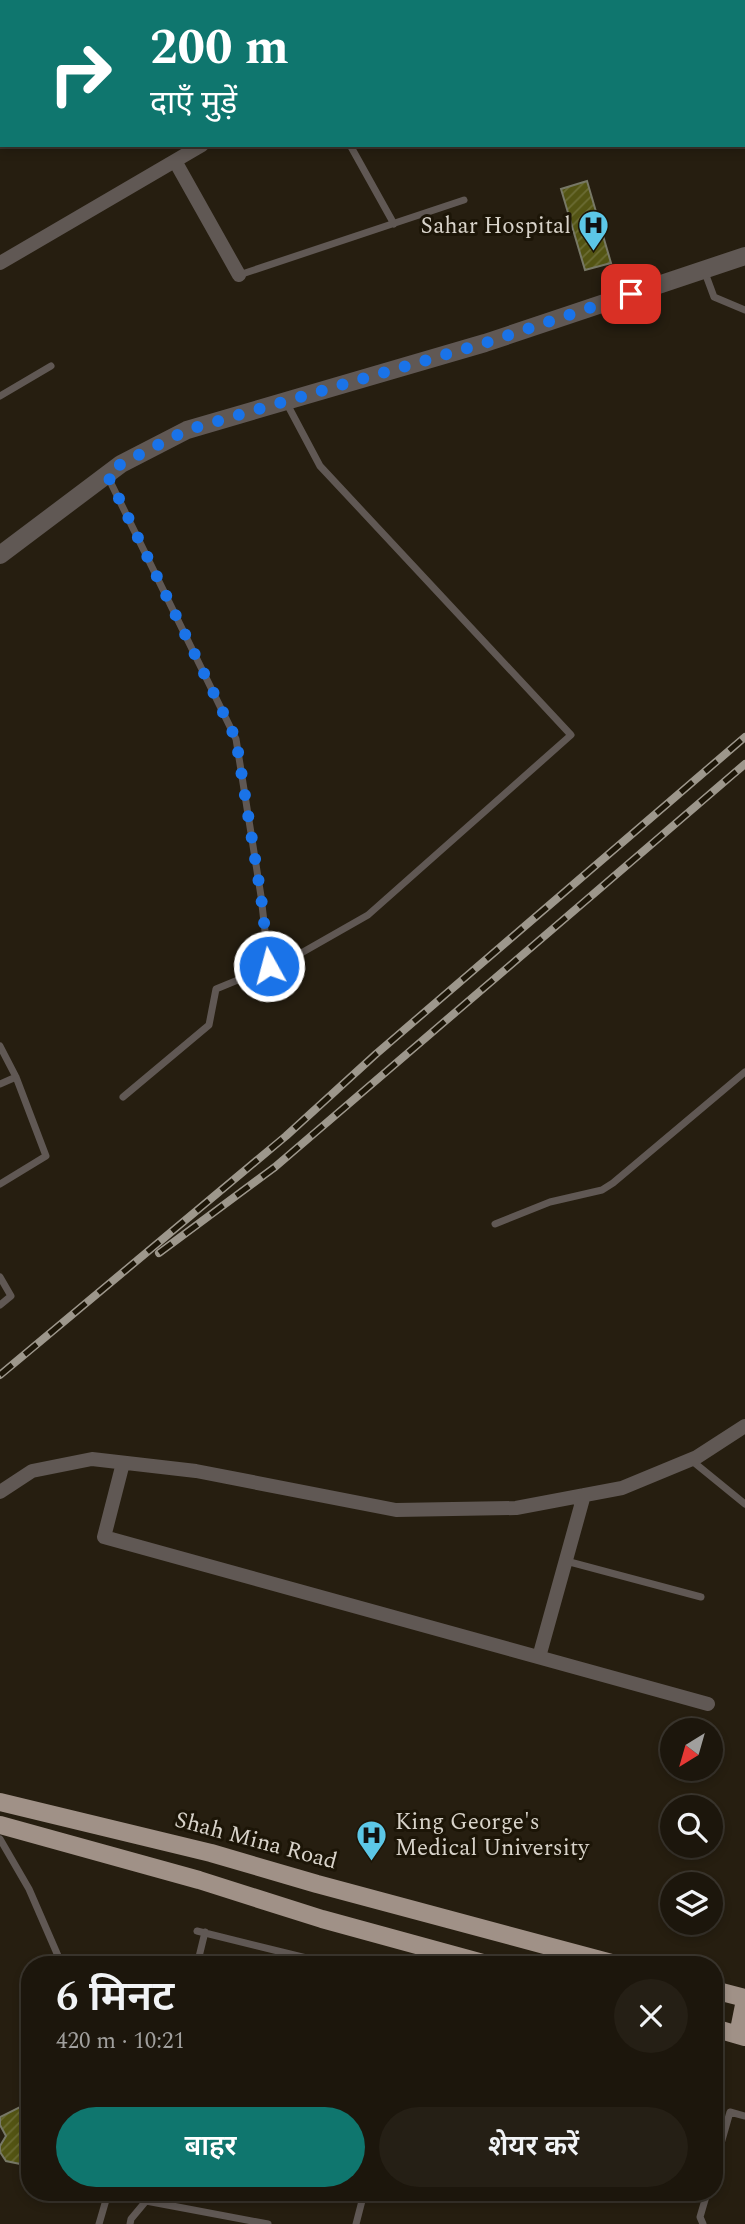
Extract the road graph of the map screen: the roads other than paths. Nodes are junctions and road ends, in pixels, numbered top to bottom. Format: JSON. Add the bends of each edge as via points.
{"nodes":[{"id":1,"x":199,"y":147,"type":"edge"},
{"id":2,"x":351,"y":147,"type":"edge"},
{"id":3,"x":175,"y":161,"type":"junction"},
{"id":4,"x":464,"y":200,"type":"dead end"},
{"id":5,"x":394,"y":224,"type":"junction"},
{"id":6,"x":745,"y":256,"type":"edge"},
{"id":7,"x":0,"y":263,"type":"edge"},
{"id":8,"x":704,"y":270,"type":"junction"},
{"id":9,"x":239,"y":275,"type":"joint"},
{"id":10,"x":745,"y":310,"type":"edge"},
{"id":11,"x":51,"y":366,"type":"dead end"},
{"id":12,"x":0,"y":395,"type":"edge"},
{"id":13,"x":286,"y":401,"type":"junction"},
{"id":14,"x":107,"y":474,"type":"junction"},
{"id":15,"x":0,"y":555,"type":"edge"},
{"id":16,"x":269,"y":966,"type":"junction"},
{"id":17,"x":0,"y":1046,"type":"edge"},
{"id":18,"x":745,"y":1072,"type":"edge"},
{"id":19,"x":16,"y":1077,"type":"junction"},
{"id":20,"x":0,"y":1084,"type":"edge"},
{"id":21,"x":123,"y":1097,"type":"dead end"},
{"id":22,"x":0,"y":1184,"type":"edge"},
{"id":23,"x":495,"y":1224,"type":"dead end"},
{"id":24,"x":0,"y":1277,"type":"edge"},
{"id":25,"x":0,"y":1305,"type":"edge"},
{"id":26,"x":744,"y":1430,"type":"edge"},
{"id":27,"x":691,"y":1460,"type":"junction"},
{"id":28,"x":124,"y":1462,"type":"junction"},
{"id":29,"x":0,"y":1492,"type":"edge"},
{"id":30,"x":584,"y":1495,"type":"junction"},
{"id":31,"x":745,"y":1504,"type":"edge"},
{"id":32,"x":565,"y":1561,"type":"junction"},
{"id":33,"x":701,"y":1597,"type":"dead end"},
{"id":34,"x":538,"y":1657,"type":"junction"},
{"id":35,"x":708,"y":1704,"type":"dead end"},
{"id":36,"x":0,"y":1802,"type":"edge"},
{"id":37,"x":0,"y":1825,"type":"edge"},
{"id":38,"x":0,"y":1839,"type":"edge"},
{"id":39,"x":317,"y":1884,"type":"junction"},
{"id":40,"x":309,"y":1915,"type":"junction"},
{"id":41,"x":58,"y":1956,"type":"edge"},
{"id":42,"x":198,"y":1956,"type":"edge"},
{"id":43,"x":300,"y":1956,"type":"edge"},
{"id":44,"x":457,"y":1956,"type":"edge"},
{"id":45,"x":563,"y":1956,"type":"edge"},
{"id":46,"x":723,"y":1993,"type":"edge"},
{"id":47,"x":745,"y":1999,"type":"edge"},
{"id":48,"x":723,"y":2031,"type":"edge"},
{"id":49,"x":741,"y":2036,"type":"edge"},
{"id":50,"x":745,"y":2116,"type":"edge"},
{"id":51,"x":723,"y":2136,"type":"edge"},
{"id":52,"x":106,"y":2201,"type":"edge"},
{"id":53,"x":143,"y":2201,"type":"edge"},
{"id":54,"x":164,"y":2201,"type":"edge"},
{"id":55,"x":362,"y":2201,"type":"edge"},
{"id":56,"x":705,"y":2201,"type":"edge"},
{"id":57,"x":99,"y":2224,"type":"edge"},
{"id":58,"x":130,"y":2224,"type":"edge"},
{"id":59,"x":268,"y":2224,"type":"edge"},
{"id":60,"x":356,"y":2224,"type":"edge"},
{"id":61,"x":703,"y":2224,"type":"edge"}],
"edges":[{"from":1,"to":3,"type":"street"},
{"from":2,"to":5,"type":"lane"},
{"from":3,"to":7,"type":"street"},
{"from":3,"to":9,"type":"street"},
{"from":4,"to":5,"type":"lane"},
{"from":5,"to":9,"type":"lane"},
{"from":6,"to":8,"type":"street"},
{"from":8,"to":10,"type":"lane","via":[[714,297]]},
{"from":8,"to":13,"type":"street","via":[[485,343]]},
{"from":11,"to":12,"type":"lane"},
{"from":13,"to":14,"type":"street","via":[[187,430]]},
{"from":13,"to":16,"type":"lane","via":[[320,466],[571,735],[368,915]]},
{"from":14,"to":15,"type":"street"},
{"from":14,"to":16,"type":"lane","via":[[236,739]]},
{"from":16,"to":21,"type":"lane","via":[[216,989],[209,1025]]},
{"from":17,"to":19,"type":"lane"},
{"from":18,"to":23,"type":"lane","via":[[602,1190],[550,1202]]},
{"from":19,"to":20,"type":"lane"},
{"from":19,"to":22,"type":"lane","via":[[46,1156]]},
{"from":24,"to":25,"type":"lane","via":[[11,1296]]},
{"from":26,"to":27,"type":"street"},
{"from":27,"to":30,"type":"street","via":[[621,1488]]},
{"from":27,"to":31,"type":"lane"},
{"from":28,"to":29,"type":"street","via":[[92,1459],[33,1471]]},
{"from":28,"to":30,"type":"street","via":[[196,1471],[396,1510],[516,1508]]},
{"from":28,"to":34,"type":"street","via":[[104,1537]]},
{"from":30,"to":32,"type":"street"},
{"from":32,"to":33,"type":"lane"},
{"from":32,"to":34,"type":"street"},
{"from":34,"to":35,"type":"street"},
{"from":36,"to":39,"type":"main road","name":"Shah Mina Road","via":[[212,1853]]},
{"from":37,"to":40,"type":"main road"},
{"from":38,"to":41,"type":"lane","via":[[29,1889]]},
{"from":39,"to":40,"type":"main road"},
{"from":39,"to":45,"type":"main road","name":"Shah Mina Road"},
{"from":40,"to":44,"type":"main road"},
{"from":42,"to":43,"type":"lane","via":[[201,1931]]},
{"from":46,"to":47,"type":"main road"},
{"from":47,"to":49,"type":"main road"},
{"from":48,"to":49,"type":"main road"},
{"from":50,"to":51,"type":"lane","via":[[730,2112]]},
{"from":52,"to":57,"type":"lane"},
{"from":53,"to":58,"type":"lane"},
{"from":54,"to":59,"type":"lane"},
{"from":55,"to":60,"type":"lane"},
{"from":56,"to":61,"type":"lane"}]}
